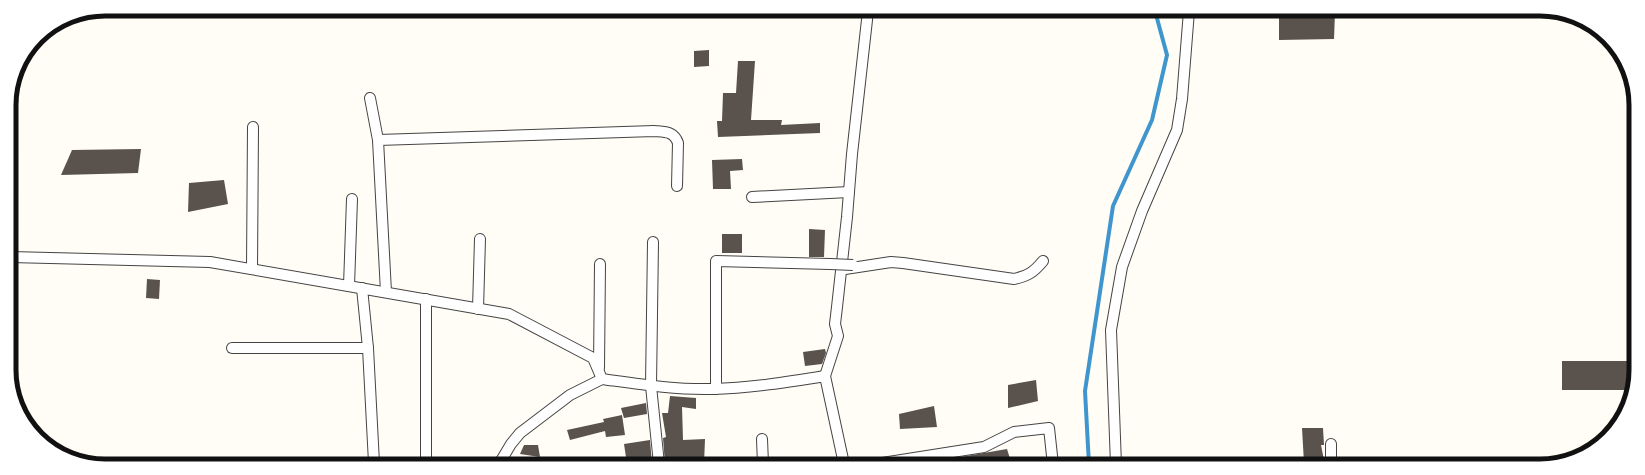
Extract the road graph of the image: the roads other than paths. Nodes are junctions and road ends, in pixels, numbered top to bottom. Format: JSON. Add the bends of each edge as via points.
{"nodes":[{"id":1,"x":867,"y":16,"type":"edge"},
{"id":2,"x":1189,"y":16,"type":"edge"},
{"id":3,"x":370,"y":98,"type":"dead end"},
{"id":4,"x":254,"y":127,"type":"dead end"},
{"id":5,"x":378,"y":140,"type":"junction"},
{"id":6,"x":677,"y":186,"type":"dead end"},
{"id":7,"x":849,"y":192,"type":"junction"},
{"id":8,"x":752,"y":198,"type":"dead end"},
{"id":9,"x":352,"y":199,"type":"dead end"},
{"id":10,"x":480,"y":239,"type":"dead end"},
{"id":11,"x":654,"y":242,"type":"dead end"},
{"id":12,"x":16,"y":257,"type":"edge"},
{"id":13,"x":1043,"y":262,"type":"dead end"},
{"id":14,"x":600,"y":264,"type":"dead end"},
{"id":15,"x":868,"y":265,"type":"junction"},
{"id":16,"x":252,"y":269,"type":"junction"},
{"id":17,"x":841,"y":270,"type":"junction"},
{"id":18,"x":349,"y":286,"type":"junction"},
{"id":19,"x":362,"y":288,"type":"junction"},
{"id":20,"x":386,"y":292,"type":"junction"},
{"id":21,"x":426,"y":300,"type":"junction"},
{"id":22,"x":478,"y":309,"type":"junction"},
{"id":23,"x":232,"y":348,"type":"dead end"},
{"id":24,"x":368,"y":348,"type":"junction"},
{"id":25,"x":601,"y":376,"type":"junction"},
{"id":26,"x":825,"y":376,"type":"junction"},
{"id":27,"x":651,"y":386,"type":"junction"},
{"id":28,"x":716,"y":389,"type":"junction"},
{"id":29,"x":762,"y":439,"type":"dead end"},
{"id":30,"x":1331,"y":444,"type":"dead end"},
{"id":31,"x":374,"y":459,"type":"edge"},
{"id":32,"x":426,"y":459,"type":"edge"},
{"id":33,"x":502,"y":459,"type":"edge"},
{"id":34,"x":658,"y":459,"type":"edge"},
{"id":35,"x":763,"y":459,"type":"edge"},
{"id":36,"x":843,"y":459,"type":"edge"},
{"id":37,"x":908,"y":459,"type":"edge"},
{"id":38,"x":1052,"y":459,"type":"edge"},
{"id":39,"x":1116,"y":459,"type":"edge"},
{"id":40,"x":1331,"y":459,"type":"edge"}],
"edges":[{"from":1,"to":7,"type":"street"},
{"from":2,"to":39,"type":"street","via":[[1177,130],[1142,211],[1122,267],[1111,330]]},
{"from":3,"to":5,"type":"street"},
{"from":4,"to":16,"type":"street"},
{"from":5,"to":6,"type":"street","via":[[654,131],[672,133],[678,143]]},
{"from":5,"to":20,"type":"street"},
{"from":7,"to":8,"type":"street"},
{"from":7,"to":17,"type":"street"},
{"from":9,"to":18,"type":"street"},
{"from":10,"to":22,"type":"street"},
{"from":11,"to":27,"type":"street"},
{"from":12,"to":16,"type":"street","via":[[210,262]]},
{"from":13,"to":15,"type":"street","via":[[1027,276],[1014,279],[903,263]]},
{"from":14,"to":25,"type":"street"},
{"from":15,"to":17,"type":"street"},
{"from":15,"to":28,"type":"street","bridge":true,"via":[[716,261]]},
{"from":16,"to":18,"type":"street"},
{"from":17,"to":26,"type":"street","via":[[835,324],[838,336]]},
{"from":18,"to":19,"type":"street"},
{"from":19,"to":20,"type":"street"},
{"from":19,"to":24,"type":"street"},
{"from":20,"to":21,"type":"street"},
{"from":21,"to":22,"type":"street"},
{"from":21,"to":32,"type":"street"},
{"from":22,"to":25,"type":"street","via":[[509,314],[593,358]]},
{"from":23,"to":24,"type":"street"},
{"from":24,"to":31,"type":"street"},
{"from":25,"to":27,"type":"street"},
{"from":25,"to":33,"type":"street","via":[[570,394],[520,433]]},
{"from":26,"to":28,"type":"street"},
{"from":26,"to":36,"type":"street"},
{"from":27,"to":28,"type":"street"},
{"from":27,"to":34,"type":"street"},
{"from":29,"to":35,"type":"street"},
{"from":30,"to":40,"type":"street"},
{"from":37,"to":38,"type":"street","via":[[984,447],[1014,432],[1049,428]]}]}
